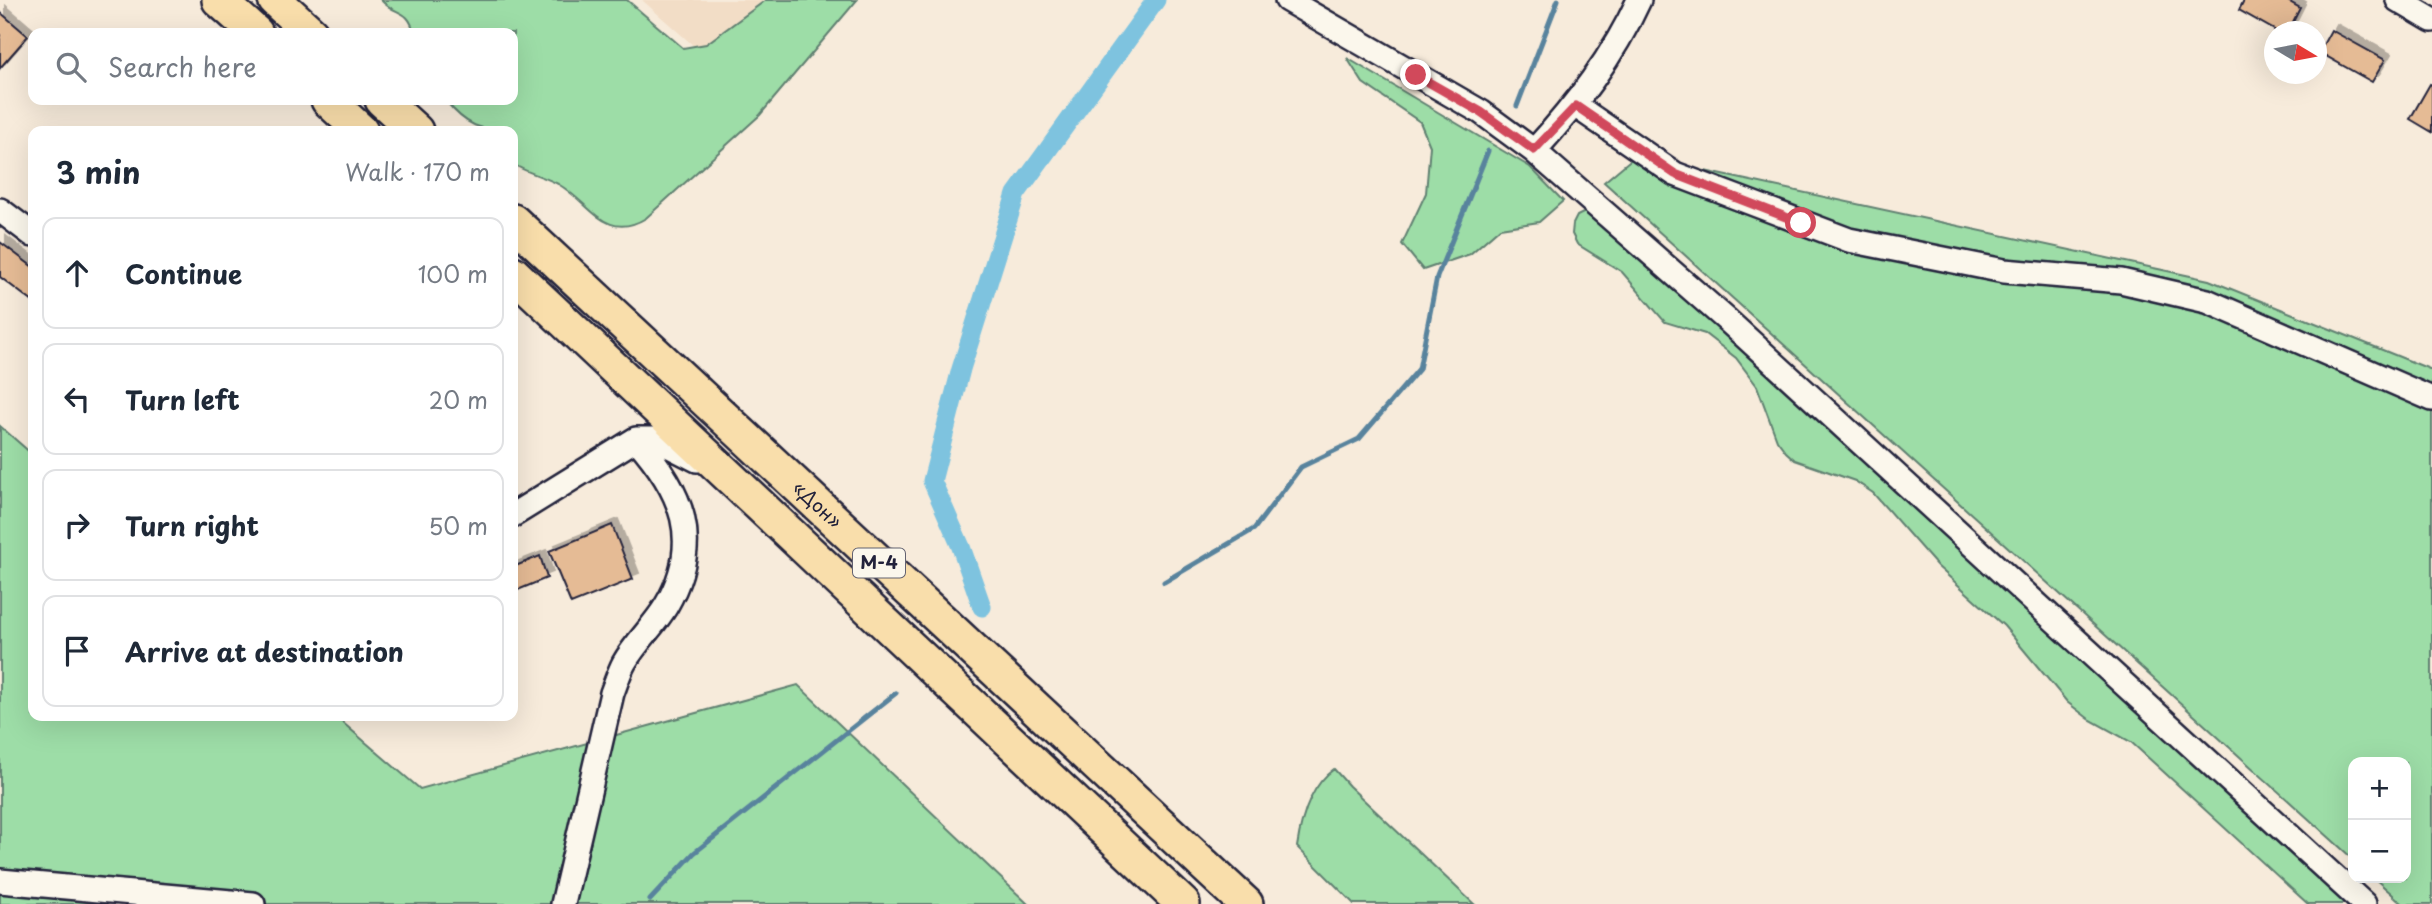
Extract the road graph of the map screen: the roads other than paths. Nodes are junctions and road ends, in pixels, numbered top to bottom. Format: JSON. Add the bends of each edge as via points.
{"nodes":[{"id":1,"x":219,"y":0,"type":"edge"},
{"id":2,"x":275,"y":0,"type":"edge"},
{"id":3,"x":1287,"y":0,"type":"edge"},
{"id":4,"x":1639,"y":0,"type":"edge"},
{"id":5,"x":2398,"y":0,"type":"edge"},
{"id":6,"x":2432,"y":20,"type":"edge"},
{"id":7,"x":250,"y":28,"type":"edge"},
{"id":8,"x":306,"y":28,"type":"edge"},
{"id":9,"x":333,"y":105,"type":"edge"},
{"id":10,"x":387,"y":105,"type":"edge"},
{"id":11,"x":1576,"y":106,"type":"junction"},
{"id":12,"x":356,"y":126,"type":"edge"},
{"id":13,"x":411,"y":126,"type":"edge"},
{"id":14,"x":1534,"y":150,"type":"junction"},
{"id":15,"x":0,"y":210,"type":"edge"},
{"id":16,"x":518,"y":226,"type":"edge"},
{"id":17,"x":28,"y":231,"type":"edge"},
{"id":18,"x":518,"y":277,"type":"edge"},
{"id":19,"x":2432,"y":400,"type":"edge"},
{"id":20,"x":636,"y":439,"type":"junction"},
{"id":21,"x":744,"y":489,"type":"junction"},
{"id":22,"x":518,"y":512,"type":"edge"},
{"id":23,"x":0,"y":881,"type":"edge"},
{"id":24,"x":253,"y":904,"type":"edge"},
{"id":25,"x":563,"y":904,"type":"edge"},
{"id":26,"x":1183,"y":904,"type":"edge"},
{"id":27,"x":1246,"y":904,"type":"edge"},
{"id":28,"x":2364,"y":904,"type":"edge"}],
"edges":[{"from":1,"to":7,"type":"highway"},
{"from":2,"to":8,"type":"highway"},
{"from":3,"to":14,"type":"street","via":[[1481,112]]},
{"from":4,"to":11,"type":"street","via":[[1626,29]]},
{"from":5,"to":6,"type":"street"},
{"from":9,"to":12,"type":"highway"},
{"from":10,"to":13,"type":"highway"},
{"from":11,"to":14,"type":"street"},
{"from":11,"to":19,"type":"street","via":[[1675,174],[1849,240],[2004,271],[2121,281],[2207,301]]},
{"from":14,"to":28,"type":"street","via":[[1727,320]]},
{"from":15,"to":17,"type":"street"},
{"from":16,"to":27,"type":"highway","name":"«Дон»","number":"М-4"},
{"from":18,"to":21,"type":"highway","name":"«Дон»","number":"М-4"},
{"from":20,"to":21,"type":"street","via":[[671,444]]},
{"from":20,"to":22,"type":"street"},
{"from":20,"to":25,"type":"street","via":[[660,466],[677,496],[686,527],[685,557],[665,607],[624,663],[612,693]]},
{"from":21,"to":26,"type":"highway","name":"«Дон»","number":"М-4"},
{"from":23,"to":24,"type":"street"}]}
